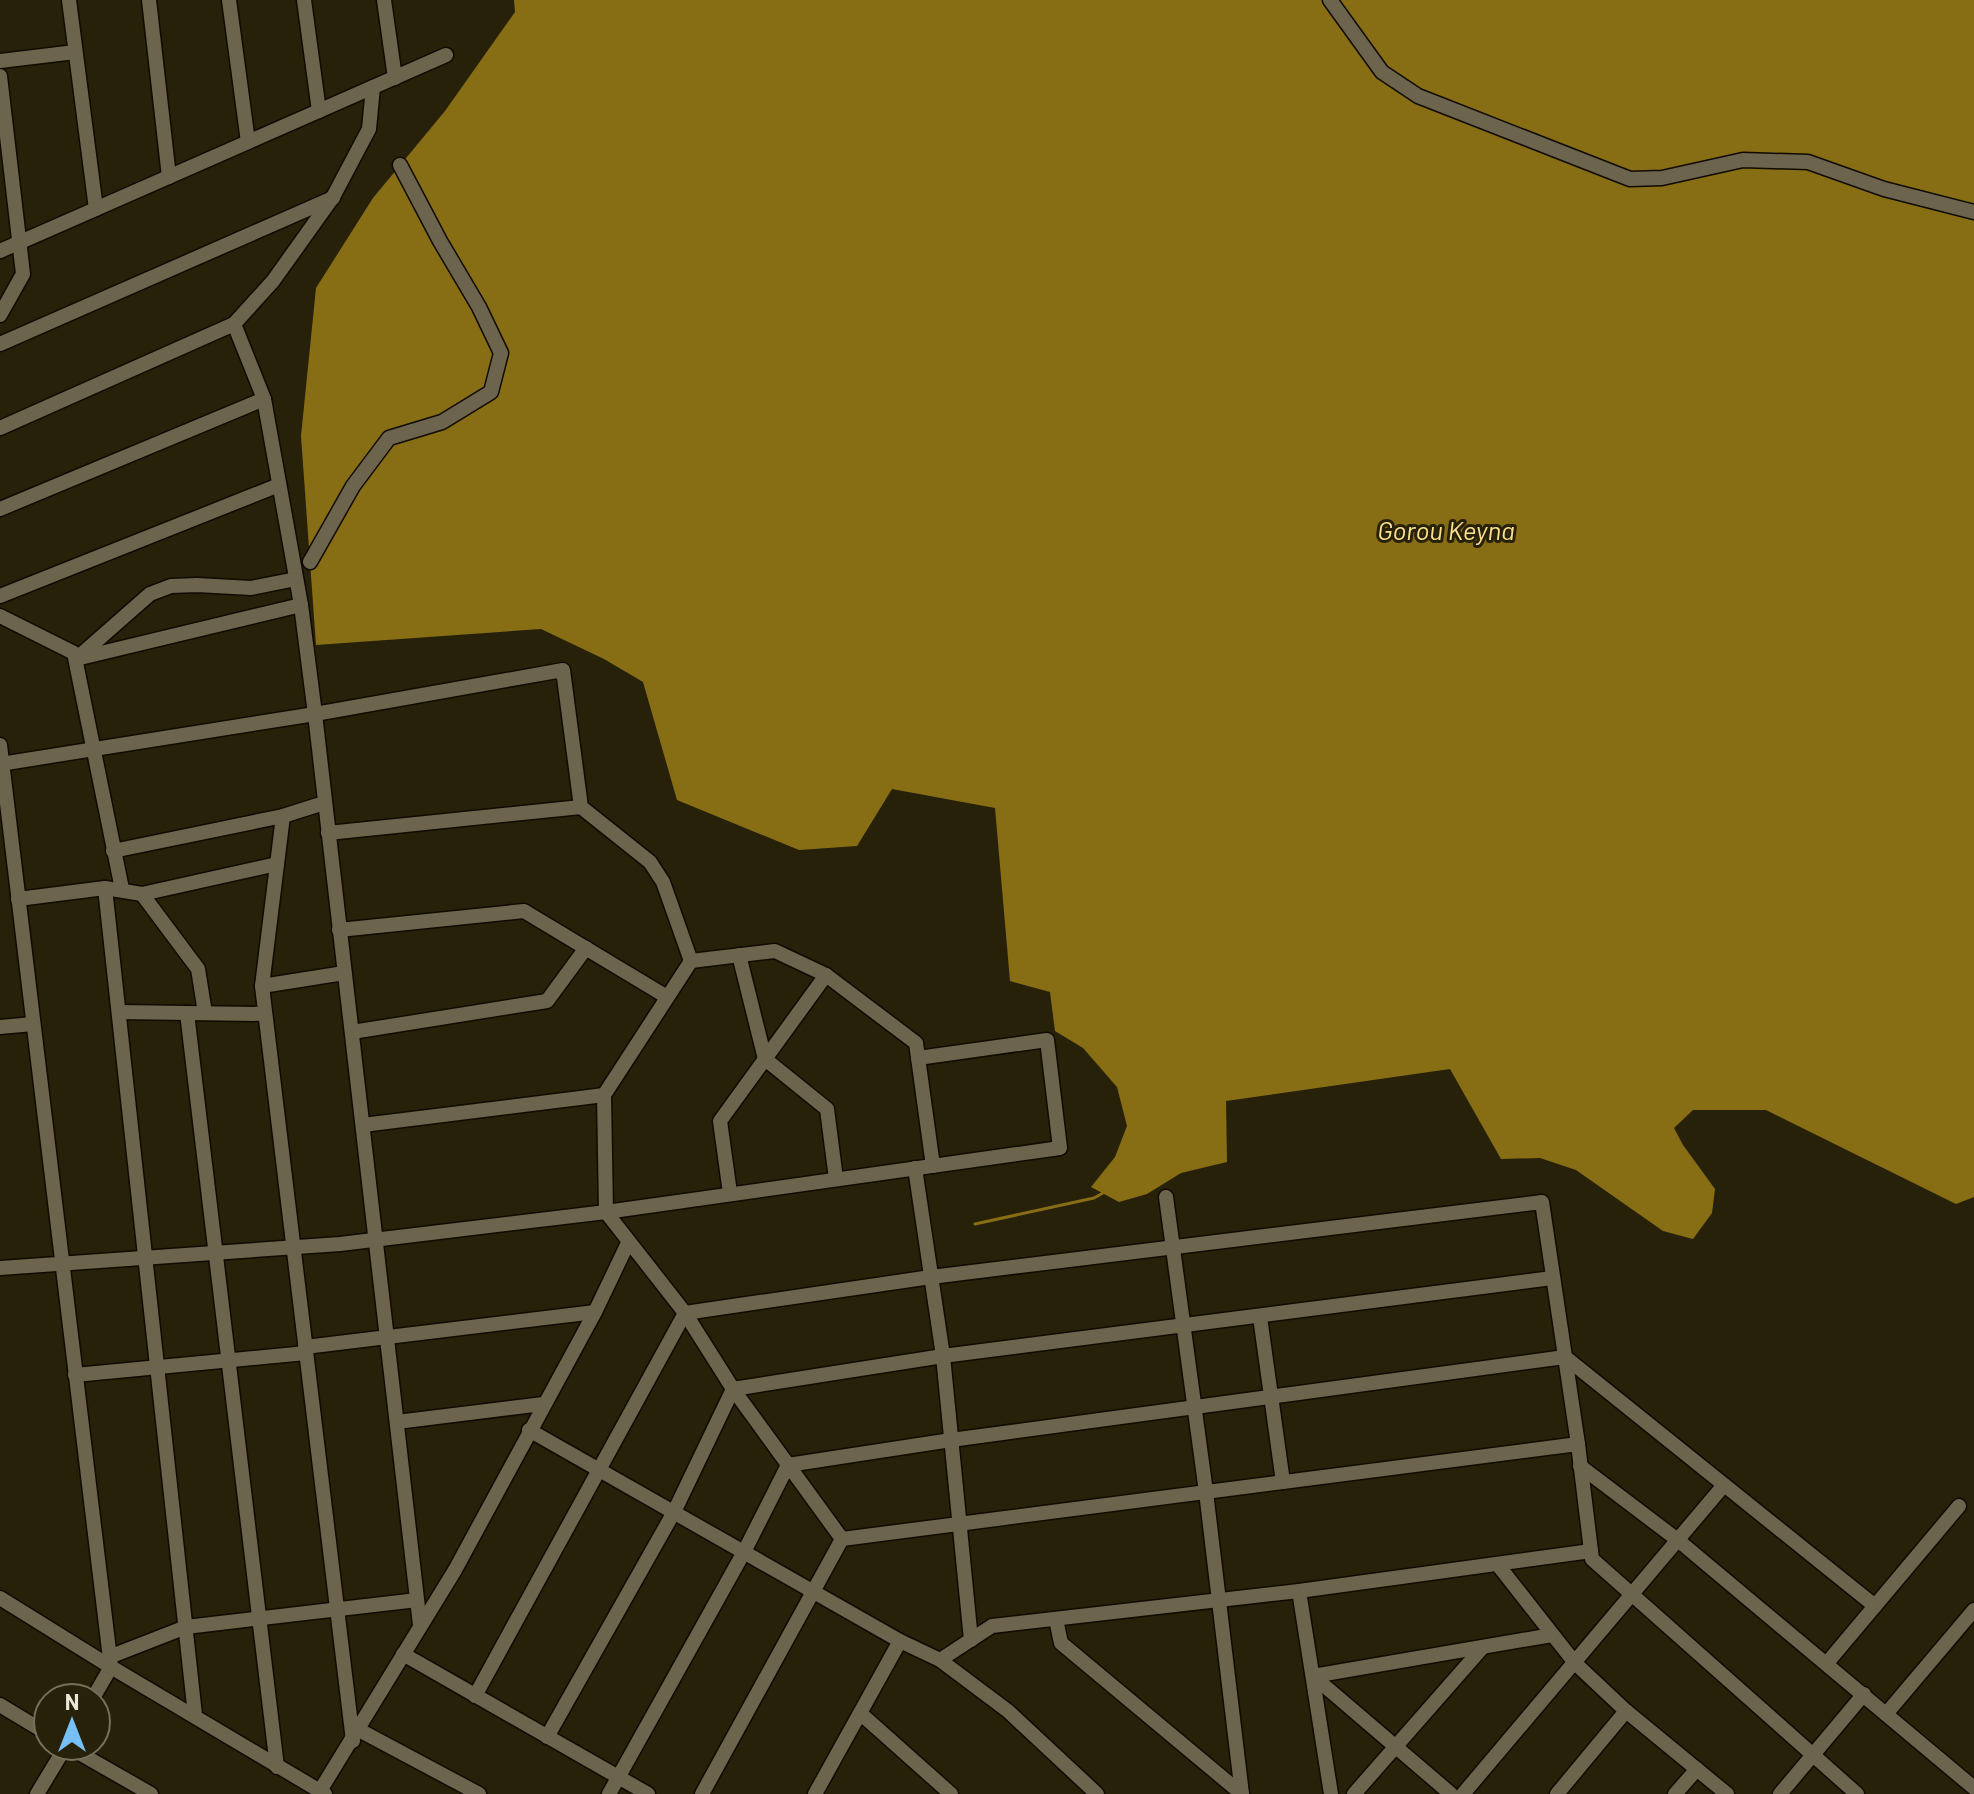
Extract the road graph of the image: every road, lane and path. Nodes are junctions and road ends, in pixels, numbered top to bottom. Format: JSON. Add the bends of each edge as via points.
{"nodes":[{"id":1,"x":69,"y":0,"type":"edge"},
{"id":2,"x":149,"y":0,"type":"edge"},
{"id":3,"x":229,"y":0,"type":"edge"},
{"id":4,"x":304,"y":0,"type":"edge"},
{"id":5,"x":384,"y":0,"type":"edge"},
{"id":6,"x":1330,"y":0,"type":"edge"},
{"id":7,"x":75,"y":52,"type":"junction"},
{"id":8,"x":446,"y":55,"type":"dead end"},
{"id":9,"x":0,"y":61,"type":"edge"},
{"id":10,"x":0,"y":76,"type":"edge"},
{"id":11,"x":395,"y":78,"type":"junction"},
{"id":12,"x":373,"y":87,"type":"junction"},
{"id":13,"x":319,"y":111,"type":"junction"},
{"id":14,"x":248,"y":142,"type":"junction"},
{"id":15,"x":400,"y":165,"type":"dead end"},
{"id":16,"x":169,"y":177,"type":"junction"},
{"id":17,"x":333,"y":197,"type":"junction"},
{"id":18,"x":96,"y":209,"type":"junction"},
{"id":19,"x":1974,"y":212,"type":"edge"},
{"id":20,"x":21,"y":242,"type":"junction"},
{"id":21,"x":0,"y":251,"type":"edge"},
{"id":22,"x":0,"y":315,"type":"edge"},
{"id":23,"x":234,"y":324,"type":"junction"},
{"id":24,"x":0,"y":344,"type":"edge"},
{"id":25,"x":264,"y":399,"type":"junction"},
{"id":26,"x":0,"y":428,"type":"edge"},
{"id":27,"x":279,"y":485,"type":"junction"},
{"id":28,"x":0,"y":509,"type":"edge"},
{"id":29,"x":310,"y":562,"type":"dead end"},
{"id":30,"x":296,"y":579,"type":"junction"},
{"id":31,"x":0,"y":596,"type":"edge"},
{"id":32,"x":301,"y":605,"type":"junction"},
{"id":33,"x":0,"y":616,"type":"edge"},
{"id":34,"x":76,"y":659,"type":"junction"},
{"id":35,"x":315,"y":714,"type":"junction"},
{"id":36,"x":0,"y":745,"type":"edge"},
{"id":37,"x":94,"y":749,"type":"junction"},
{"id":38,"x":1,"y":764,"type":"edge"},
{"id":39,"x":324,"y":803,"type":"junction"},
{"id":40,"x":581,"y":807,"type":"junction"},
{"id":41,"x":283,"y":816,"type":"junction"},
{"id":42,"x":328,"y":833,"type":"junction"},
{"id":43,"x":113,"y":851,"type":"junction"},
{"id":44,"x":277,"y":864,"type":"junction"},
{"id":45,"x":105,"y":888,"type":"junction"},
{"id":46,"x":122,"y":889,"type":"junction"},
{"id":47,"x":142,"y":894,"type":"junction"},
{"id":48,"x":18,"y":899,"type":"junction"},
{"id":49,"x":339,"y":930,"type":"junction"},
{"id":50,"x":586,"y":948,"type":"junction"},
{"id":51,"x":739,"y":955,"type":"junction"},
{"id":52,"x":691,"y":961,"type":"junction"},
{"id":53,"x":344,"y":973,"type":"junction"},
{"id":54,"x":826,"y":975,"type":"junction"},
{"id":55,"x":262,"y":986,"type":"junction"},
{"id":56,"x":667,"y":997,"type":"junction"},
{"id":57,"x":119,"y":1012,"type":"junction"},
{"id":58,"x":187,"y":1013,"type":"junction"},
{"id":59,"x":205,"y":1013,"type":"junction"},
{"id":60,"x":265,"y":1014,"type":"junction"},
{"id":61,"x":33,"y":1024,"type":"junction"},
{"id":62,"x":0,"y":1027,"type":"edge"},
{"id":63,"x":352,"y":1032,"type":"junction"},
{"id":64,"x":918,"y":1058,"type":"junction"},
{"id":65,"x":765,"y":1059,"type":"junction"},
{"id":66,"x":604,"y":1095,"type":"junction"},
{"id":67,"x":363,"y":1125,"type":"junction"},
{"id":68,"x":933,"y":1166,"type":"junction"},
{"id":69,"x":915,"y":1168,"type":"junction"},
{"id":70,"x":836,"y":1179,"type":"junction"},
{"id":71,"x":730,"y":1193,"type":"junction"},
{"id":72,"x":1166,"y":1197,"type":"dead end"},
{"id":73,"x":606,"y":1212,"type":"junction"},
{"id":74,"x":376,"y":1239,"type":"junction"},
{"id":75,"x":628,"y":1243,"type":"junction"},
{"id":76,"x":293,"y":1247,"type":"junction"},
{"id":77,"x":1173,"y":1247,"type":"junction"},
{"id":78,"x":216,"y":1253,"type":"junction"},
{"id":79,"x":145,"y":1258,"type":"junction"},
{"id":80,"x":62,"y":1264,"type":"junction"},
{"id":81,"x":0,"y":1268,"type":"edge"},
{"id":82,"x":931,"y":1277,"type":"junction"},
{"id":83,"x":1552,"y":1278,"type":"junction"},
{"id":84,"x":595,"y":1312,"type":"junction"},
{"id":85,"x":685,"y":1313,"type":"junction"},
{"id":86,"x":1260,"y":1317,"type":"junction"},
{"id":87,"x":1184,"y":1326,"type":"junction"},
{"id":88,"x":387,"y":1337,"type":"junction"},
{"id":89,"x":306,"y":1350,"type":"junction"},
{"id":90,"x":943,"y":1356,"type":"junction"},
{"id":91,"x":1565,"y":1357,"type":"junction"},
{"id":92,"x":229,"y":1361,"type":"junction"},
{"id":93,"x":157,"y":1367,"type":"junction"},
{"id":94,"x":75,"y":1375,"type":"junction"},
{"id":95,"x":733,"y":1389,"type":"junction"},
{"id":96,"x":1271,"y":1397,"type":"junction"},
{"id":97,"x":543,"y":1404,"type":"junction"},
{"id":98,"x":1195,"y":1407,"type":"junction"},
{"id":99,"x":397,"y":1422,"type":"junction"},
{"id":100,"x":529,"y":1430,"type":"junction"},
{"id":101,"x":951,"y":1440,"type":"junction"},
{"id":102,"x":1578,"y":1444,"type":"junction"},
{"id":103,"x":788,"y":1465,"type":"junction"},
{"id":104,"x":1580,"y":1466,"type":"junction"},
{"id":105,"x":598,"y":1469,"type":"junction"},
{"id":106,"x":1283,"y":1482,"type":"junction"},
{"id":107,"x":1724,"y":1485,"type":"junction"},
{"id":108,"x":1206,"y":1492,"type":"junction"},
{"id":109,"x":1959,"y":1506,"type":"dead end"},
{"id":110,"x":674,"y":1512,"type":"junction"},
{"id":111,"x":961,"y":1524,"type":"junction"},
{"id":112,"x":842,"y":1539,"type":"junction"},
{"id":113,"x":1679,"y":1541,"type":"junction"},
{"id":114,"x":1591,"y":1551,"type":"junction"},
{"id":115,"x":744,"y":1552,"type":"junction"},
{"id":116,"x":1498,"y":1565,"type":"junction"},
{"id":117,"x":0,"y":1590,"type":"edge"},
{"id":118,"x":1299,"y":1591,"type":"junction"},
{"id":119,"x":813,"y":1592,"type":"junction"},
{"id":120,"x":1632,"y":1595,"type":"junction"},
{"id":121,"x":0,"y":1598,"type":"edge"},
{"id":122,"x":417,"y":1600,"type":"junction"},
{"id":123,"x":1218,"y":1601,"type":"junction"},
{"id":124,"x":1875,"y":1606,"type":"junction"},
{"id":125,"x":337,"y":1610,"type":"junction"},
{"id":126,"x":1974,"y":1610,"type":"edge"},
{"id":127,"x":259,"y":1619,"type":"junction"},
{"id":128,"x":1056,"y":1619,"type":"junction"},
{"id":129,"x":420,"y":1625,"type":"junction"},
{"id":130,"x":186,"y":1627,"type":"junction"},
{"id":131,"x":1552,"y":1635,"type":"junction"},
{"id":132,"x":971,"y":1640,"type":"junction"},
{"id":133,"x":900,"y":1641,"type":"junction"},
{"id":134,"x":1483,"y":1647,"type":"junction"},
{"id":135,"x":403,"y":1654,"type":"junction"},
{"id":136,"x":940,"y":1660,"type":"junction"},
{"id":137,"x":110,"y":1662,"type":"junction"},
{"id":138,"x":1575,"y":1663,"type":"junction"},
{"id":139,"x":1827,"y":1663,"type":"junction"},
{"id":140,"x":1313,"y":1676,"type":"junction"},
{"id":141,"x":101,"y":1682,"type":"edge"},
{"id":142,"x":1864,"y":1694,"type":"junction"},
{"id":143,"x":475,"y":1696,"type":"junction"},
{"id":144,"x":0,"y":1705,"type":"edge"},
{"id":145,"x":1626,"y":1711,"type":"junction"},
{"id":146,"x":860,"y":1713,"type":"junction"},
{"id":147,"x":1886,"y":1714,"type":"junction"},
{"id":148,"x":195,"y":1715,"type":"junction"},
{"id":149,"x":32,"y":1724,"type":"edge"},
{"id":150,"x":356,"y":1736,"type":"junction"},
{"id":151,"x":547,"y":1737,"type":"junction"},
{"id":152,"x":1396,"y":1748,"type":"junction"},
{"id":153,"x":1812,"y":1756,"type":"junction"},
{"id":154,"x":57,"y":1762,"type":"edge"},
{"id":155,"x":95,"y":1762,"type":"edge"},
{"id":156,"x":277,"y":1767,"type":"junction"},
{"id":157,"x":1697,"y":1769,"type":"junction"},
{"id":158,"x":618,"y":1777,"type":"junction"},
{"id":159,"x":1974,"y":1788,"type":"edge"},
{"id":160,"x":321,"y":1793,"type":"edge"},
{"id":161,"x":37,"y":1794,"type":"edge"},
{"id":162,"x":151,"y":1794,"type":"edge"},
{"id":163,"x":479,"y":1794,"type":"edge"},
{"id":164,"x":609,"y":1794,"type":"edge"},
{"id":165,"x":648,"y":1794,"type":"edge"},
{"id":166,"x":702,"y":1794,"type":"edge"},
{"id":167,"x":815,"y":1794,"type":"edge"},
{"id":168,"x":951,"y":1794,"type":"edge"},
{"id":169,"x":1097,"y":1794,"type":"edge"},
{"id":170,"x":1242,"y":1794,"type":"edge"},
{"id":171,"x":1331,"y":1794,"type":"edge"},
{"id":172,"x":1354,"y":1794,"type":"edge"},
{"id":173,"x":1451,"y":1794,"type":"edge"},
{"id":174,"x":1463,"y":1794,"type":"edge"},
{"id":175,"x":1557,"y":1794,"type":"edge"},
{"id":176,"x":1675,"y":1794,"type":"edge"},
{"id":177,"x":1727,"y":1794,"type":"edge"},
{"id":178,"x":1780,"y":1794,"type":"edge"},
{"id":179,"x":1857,"y":1794,"type":"edge"}],
"edges":[{"from":1,"to":7,"type":"street"},
{"from":2,"to":16,"type":"street"},
{"from":3,"to":14,"type":"street"},
{"from":4,"to":13,"type":"street"},
{"from":5,"to":11,"type":"street"},
{"from":6,"to":19,"type":"street","via":[[1382,72],[1418,96],[1630,179],[1662,178],[1743,160],[1808,162]]},
{"from":7,"to":9,"type":"street"},
{"from":7,"to":18,"type":"street"},
{"from":8,"to":11,"type":"street"},
{"from":10,"to":20,"type":"street"},
{"from":11,"to":12,"type":"street"},
{"from":12,"to":13,"type":"street"},
{"from":12,"to":17,"type":"street","via":[[369,129]]},
{"from":13,"to":14,"type":"street"},
{"from":14,"to":16,"type":"street"},
{"from":15,"to":29,"type":"street","via":[[501,353],[491,392],[442,422],[389,438],[353,486]]},
{"from":16,"to":18,"type":"street"},
{"from":17,"to":23,"type":"street","via":[[273,281]]},
{"from":17,"to":24,"type":"street"},
{"from":18,"to":20,"type":"street"},
{"from":20,"to":21,"type":"street"},
{"from":20,"to":22,"type":"street","via":[[23,274]]},
{"from":23,"to":25,"type":"street"},
{"from":23,"to":26,"type":"street"},
{"from":25,"to":27,"type":"street"},
{"from":25,"to":28,"type":"street"},
{"from":27,"to":30,"type":"street"},
{"from":27,"to":31,"type":"street"},
{"from":30,"to":32,"type":"street"},
{"from":30,"to":34,"type":"street","via":[[251,588],[171,586],[150,594]]},
{"from":32,"to":34,"type":"street"},
{"from":32,"to":35,"type":"street"},
{"from":33,"to":34,"type":"street","via":[[74,653]]},
{"from":34,"to":37,"type":"street"},
{"from":35,"to":37,"type":"street"},
{"from":35,"to":39,"type":"street"},
{"from":35,"to":40,"type":"street","via":[[563,670]]},
{"from":36,"to":38,"type":"street"},
{"from":37,"to":38,"type":"street"},
{"from":37,"to":43,"type":"street"},
{"from":38,"to":48,"type":"street"},
{"from":39,"to":41,"type":"street"},
{"from":39,"to":42,"type":"street"},
{"from":40,"to":42,"type":"street"},
{"from":40,"to":52,"type":"street","via":[[650,862],[663,882]]},
{"from":41,"to":43,"type":"street"},
{"from":41,"to":44,"type":"street"},
{"from":42,"to":49,"type":"street"},
{"from":43,"to":46,"type":"street"},
{"from":44,"to":47,"type":"street"},
{"from":44,"to":55,"type":"street"},
{"from":45,"to":46,"type":"street"},
{"from":45,"to":48,"type":"street"},
{"from":45,"to":57,"type":"street"},
{"from":46,"to":47,"type":"street"},
{"from":47,"to":59,"type":"street","via":[[198,969]]},
{"from":48,"to":61,"type":"street"},
{"from":49,"to":50,"type":"street","via":[[524,911]]},
{"from":49,"to":53,"type":"street"},
{"from":50,"to":56,"type":"street"},
{"from":50,"to":63,"type":"street","via":[[547,1001]]},
{"from":51,"to":52,"type":"street"},
{"from":51,"to":54,"type":"street","via":[[775,951]]},
{"from":51,"to":65,"type":"street"},
{"from":52,"to":56,"type":"street"},
{"from":53,"to":55,"type":"street"},
{"from":53,"to":63,"type":"street"},
{"from":54,"to":64,"type":"street","via":[[916,1043]]},
{"from":54,"to":65,"type":"street"},
{"from":55,"to":60,"type":"street"},
{"from":56,"to":66,"type":"street"},
{"from":57,"to":58,"type":"street"},
{"from":57,"to":79,"type":"street"},
{"from":58,"to":59,"type":"street"},
{"from":58,"to":78,"type":"street"},
{"from":59,"to":60,"type":"street"},
{"from":60,"to":76,"type":"street"},
{"from":61,"to":62,"type":"street"},
{"from":61,"to":80,"type":"street"},
{"from":63,"to":67,"type":"street"},
{"from":64,"to":68,"type":"street"},
{"from":64,"to":68,"type":"street","via":[[1047,1040],[1060,1148]]},
{"from":65,"to":70,"type":"street","via":[[827,1109]]},
{"from":65,"to":71,"type":"street","via":[[720,1121]]},
{"from":66,"to":67,"type":"street"},
{"from":66,"to":73,"type":"street"},
{"from":67,"to":74,"type":"street"},
{"from":68,"to":69,"type":"street"},
{"from":69,"to":70,"type":"street"},
{"from":69,"to":82,"type":"street"},
{"from":70,"to":71,"type":"street"},
{"from":71,"to":73,"type":"street"},
{"from":72,"to":77,"type":"street"},
{"from":73,"to":74,"type":"street"},
{"from":73,"to":75,"type":"street"},
{"from":74,"to":76,"type":"street"},
{"from":74,"to":88,"type":"street"},
{"from":75,"to":84,"type":"street"},
{"from":75,"to":85,"type":"street"},
{"from":76,"to":78,"type":"street"},
{"from":76,"to":89,"type":"street"},
{"from":77,"to":82,"type":"street"},
{"from":77,"to":83,"type":"street","via":[[1542,1202]]},
{"from":77,"to":87,"type":"street"},
{"from":78,"to":79,"type":"street"},
{"from":78,"to":92,"type":"street"},
{"from":79,"to":80,"type":"street"},
{"from":79,"to":93,"type":"street"},
{"from":80,"to":81,"type":"street"},
{"from":80,"to":94,"type":"street"},
{"from":82,"to":85,"type":"street"},
{"from":82,"to":90,"type":"street"},
{"from":83,"to":86,"type":"street"},
{"from":83,"to":91,"type":"street"},
{"from":84,"to":88,"type":"street"},
{"from":84,"to":97,"type":"street"},
{"from":85,"to":95,"type":"street"},
{"from":85,"to":105,"type":"street"},
{"from":86,"to":87,"type":"street"},
{"from":86,"to":96,"type":"street"},
{"from":87,"to":90,"type":"street"},
{"from":87,"to":98,"type":"street"},
{"from":88,"to":89,"type":"street"},
{"from":88,"to":99,"type":"street"},
{"from":89,"to":92,"type":"street"},
{"from":89,"to":125,"type":"street"},
{"from":90,"to":95,"type":"street"},
{"from":90,"to":101,"type":"street"},
{"from":91,"to":96,"type":"street"},
{"from":91,"to":102,"type":"street"},
{"from":91,"to":107,"type":"street"},
{"from":92,"to":93,"type":"street"},
{"from":92,"to":127,"type":"street"},
{"from":93,"to":94,"type":"street"},
{"from":93,"to":130,"type":"street"},
{"from":94,"to":137,"type":"street"},
{"from":95,"to":103,"type":"street"},
{"from":95,"to":110,"type":"street"},
{"from":96,"to":98,"type":"street"},
{"from":96,"to":106,"type":"street"},
{"from":97,"to":99,"type":"street"},
{"from":97,"to":100,"type":"street"},
{"from":98,"to":101,"type":"street"},
{"from":98,"to":108,"type":"street"},
{"from":99,"to":122,"type":"street"},
{"from":100,"to":105,"type":"street"},
{"from":100,"to":129,"type":"street"},
{"from":101,"to":103,"type":"street"},
{"from":101,"to":111,"type":"street"},
{"from":102,"to":104,"type":"street"},
{"from":102,"to":106,"type":"street"},
{"from":103,"to":112,"type":"street"},
{"from":103,"to":115,"type":"street"},
{"from":104,"to":113,"type":"street"},
{"from":104,"to":114,"type":"street"},
{"from":105,"to":110,"type":"street"},
{"from":105,"to":143,"type":"street"},
{"from":106,"to":108,"type":"street"},
{"from":107,"to":113,"type":"street"},
{"from":107,"to":124,"type":"street"},
{"from":108,"to":111,"type":"street"},
{"from":108,"to":123,"type":"street"},
{"from":109,"to":124,"type":"street"},
{"from":110,"to":115,"type":"street"},
{"from":110,"to":151,"type":"street"},
{"from":111,"to":112,"type":"street"},
{"from":111,"to":132,"type":"street"},
{"from":112,"to":119,"type":"street"},
{"from":113,"to":120,"type":"street"},
{"from":113,"to":139,"type":"street"},
{"from":114,"to":116,"type":"street"},
{"from":114,"to":120,"type":"street","via":[[1592,1559]]},
{"from":115,"to":119,"type":"street"},
{"from":115,"to":158,"type":"street"},
{"from":116,"to":118,"type":"street"},
{"from":116,"to":131,"type":"street"},
{"from":117,"to":121,"type":"street"},
{"from":118,"to":123,"type":"street"},
{"from":118,"to":140,"type":"street"},
{"from":119,"to":133,"type":"street"},
{"from":119,"to":166,"type":"street"},
{"from":120,"to":138,"type":"street"},
{"from":120,"to":153,"type":"street"},
{"from":121,"to":137,"type":"street"},
{"from":122,"to":125,"type":"street"},
{"from":122,"to":129,"type":"street"},
{"from":123,"to":128,"type":"street"},
{"from":123,"to":170,"type":"street"},
{"from":124,"to":139,"type":"street"},
{"from":125,"to":127,"type":"street"},
{"from":125,"to":150,"type":"street"},
{"from":126,"to":147,"type":"street"},
{"from":127,"to":130,"type":"street"},
{"from":127,"to":156,"type":"street"},
{"from":128,"to":132,"type":"street","via":[[992,1626]]},
{"from":128,"to":170,"type":"street","via":[[1061,1643]]},
{"from":129,"to":135,"type":"street"},
{"from":130,"to":137,"type":"street"},
{"from":130,"to":148,"type":"street"},
{"from":131,"to":134,"type":"street"},
{"from":131,"to":138,"type":"street"},
{"from":132,"to":136,"type":"street"},
{"from":133,"to":136,"type":"street"},
{"from":133,"to":146,"type":"street"},
{"from":134,"to":140,"type":"street"},
{"from":134,"to":152,"type":"street"},
{"from":135,"to":143,"type":"street"},
{"from":135,"to":150,"type":"street"},
{"from":136,"to":169,"type":"street","via":[[1008,1711]]},
{"from":137,"to":141,"type":"street"},
{"from":137,"to":148,"type":"street"},
{"from":138,"to":145,"type":"street"},
{"from":138,"to":174,"type":"street"},
{"from":139,"to":142,"type":"street"},
{"from":140,"to":152,"type":"street"},
{"from":140,"to":171,"type":"street"},
{"from":142,"to":147,"type":"street"},
{"from":142,"to":153,"type":"street"},
{"from":143,"to":151,"type":"street"},
{"from":144,"to":149,"type":"street"},
{"from":145,"to":157,"type":"street"},
{"from":145,"to":175,"type":"street"},
{"from":146,"to":167,"type":"street"},
{"from":146,"to":168,"type":"street"},
{"from":147,"to":159,"type":"street"},
{"from":148,"to":156,"type":"street"},
{"from":150,"to":160,"type":"street"},
{"from":150,"to":163,"type":"street"},
{"from":151,"to":158,"type":"street"},
{"from":152,"to":172,"type":"street"},
{"from":152,"to":173,"type":"street"},
{"from":153,"to":178,"type":"street"},
{"from":153,"to":179,"type":"street"},
{"from":154,"to":161,"type":"street"},
{"from":155,"to":162,"type":"street"},
{"from":156,"to":160,"type":"street"},
{"from":157,"to":176,"type":"street"},
{"from":157,"to":177,"type":"street"},
{"from":158,"to":164,"type":"street"},
{"from":158,"to":165,"type":"street"}]}
